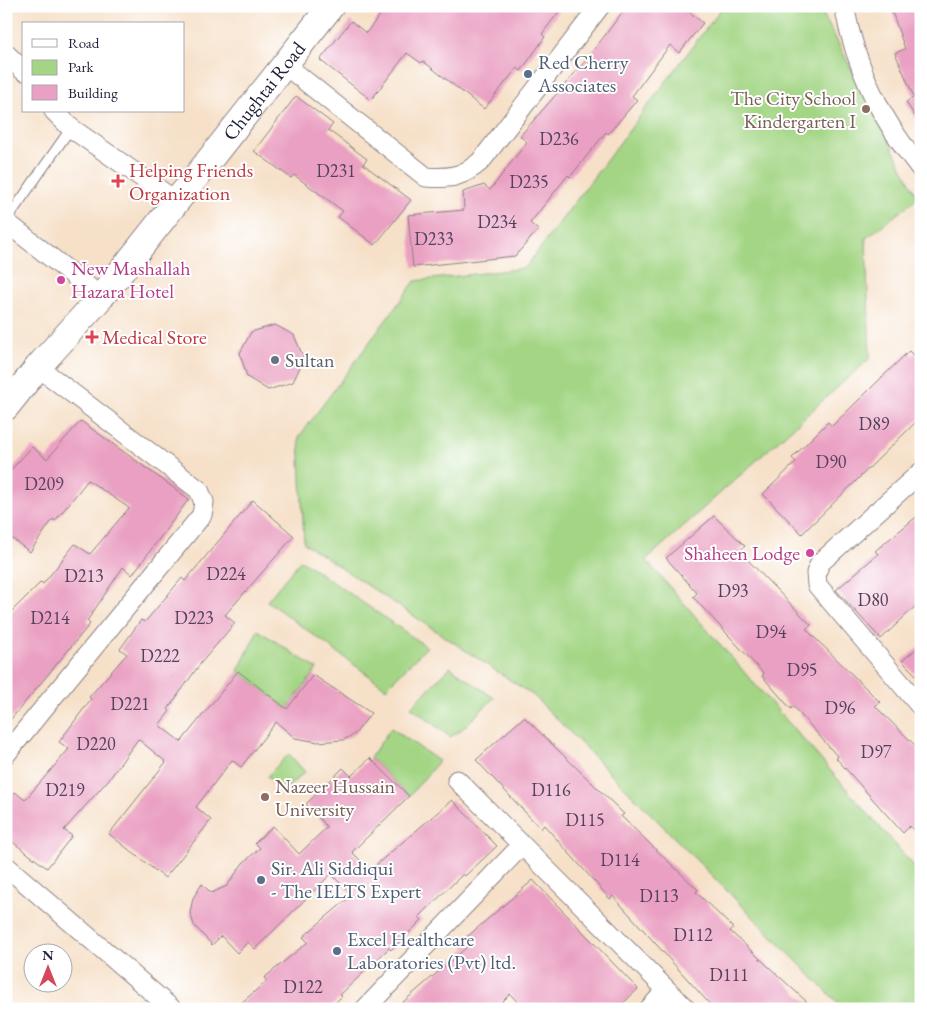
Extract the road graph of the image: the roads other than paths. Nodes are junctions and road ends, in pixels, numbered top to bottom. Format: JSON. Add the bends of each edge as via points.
{"nodes":[{"id":1,"x":331,"y":6,"type":"edge"},
{"id":2,"x":600,"y":6,"type":"edge"},
{"id":3,"x":844,"y":6,"type":"edge"},
{"id":4,"x":6,"y":54,"type":"edge"},
{"id":5,"x":285,"y":65,"type":"junction"},
{"id":6,"x":22,"y":69,"type":"edge"},
{"id":7,"x":55,"y":112,"type":"edge"},
{"id":8,"x":71,"y":128,"type":"junction"},
{"id":9,"x":921,"y":169,"type":"edge"},
{"id":10,"x":177,"y":202,"type":"junction"},
{"id":11,"x":6,"y":221,"type":"edge"},
{"id":12,"x":100,"y":298,"type":"junction"},
{"id":13,"x":38,"y":367,"type":"junction"},
{"id":14,"x":6,"y":407,"type":"edge"},
{"id":15,"x":921,"y":472,"type":"edge"},
{"id":16,"x":921,"y":706,"type":"edge"},
{"id":17,"x":6,"y":754,"type":"edge"},
{"id":18,"x":458,"y":780,"type":"dead end"},
{"id":19,"x":522,"y":845,"type":"junction"},
{"id":20,"x":6,"y":866,"type":"edge"},
{"id":21,"x":667,"y":990,"type":"junction"},
{"id":22,"x":172,"y":1009,"type":"edge"},
{"id":23,"x":365,"y":1009,"type":"edge"},
{"id":24,"x":649,"y":1009,"type":"edge"},
{"id":25,"x":686,"y":1009,"type":"edge"}],
"edges":[{"from":1,"to":5,"type":"street","name":"Chughtai Road"},
{"from":2,"to":5,"type":"street","via":[[481,161],[467,174],[426,177]]},
{"from":3,"to":9,"type":"street","via":[[870,90],[895,137]]},
{"from":4,"to":6,"type":"street"},
{"from":5,"to":10,"type":"street","name":"Chughtai Road"},
{"from":7,"to":8,"type":"street"},
{"from":8,"to":10,"type":"street"},
{"from":8,"to":11,"type":"lane"},
{"from":10,"to":12,"type":"street","name":"Chughtai Road"},
{"from":11,"to":12,"type":"street"},
{"from":12,"to":13,"type":"street","name":"Chughtai Road"},
{"from":13,"to":14,"type":"street","name":"Chughtai Road"},
{"from":13,"to":17,"type":"street","via":[[199,490],[204,502],[202,515]]},
{"from":15,"to":16,"type":"street","via":[[820,563],[816,573],[817,585]]},
{"from":18,"to":19,"type":"street"},
{"from":19,"to":21,"type":"street"},
{"from":19,"to":23,"type":"street"},
{"from":20,"to":22,"type":"street"},
{"from":21,"to":24,"type":"street"},
{"from":21,"to":25,"type":"street"}]}
